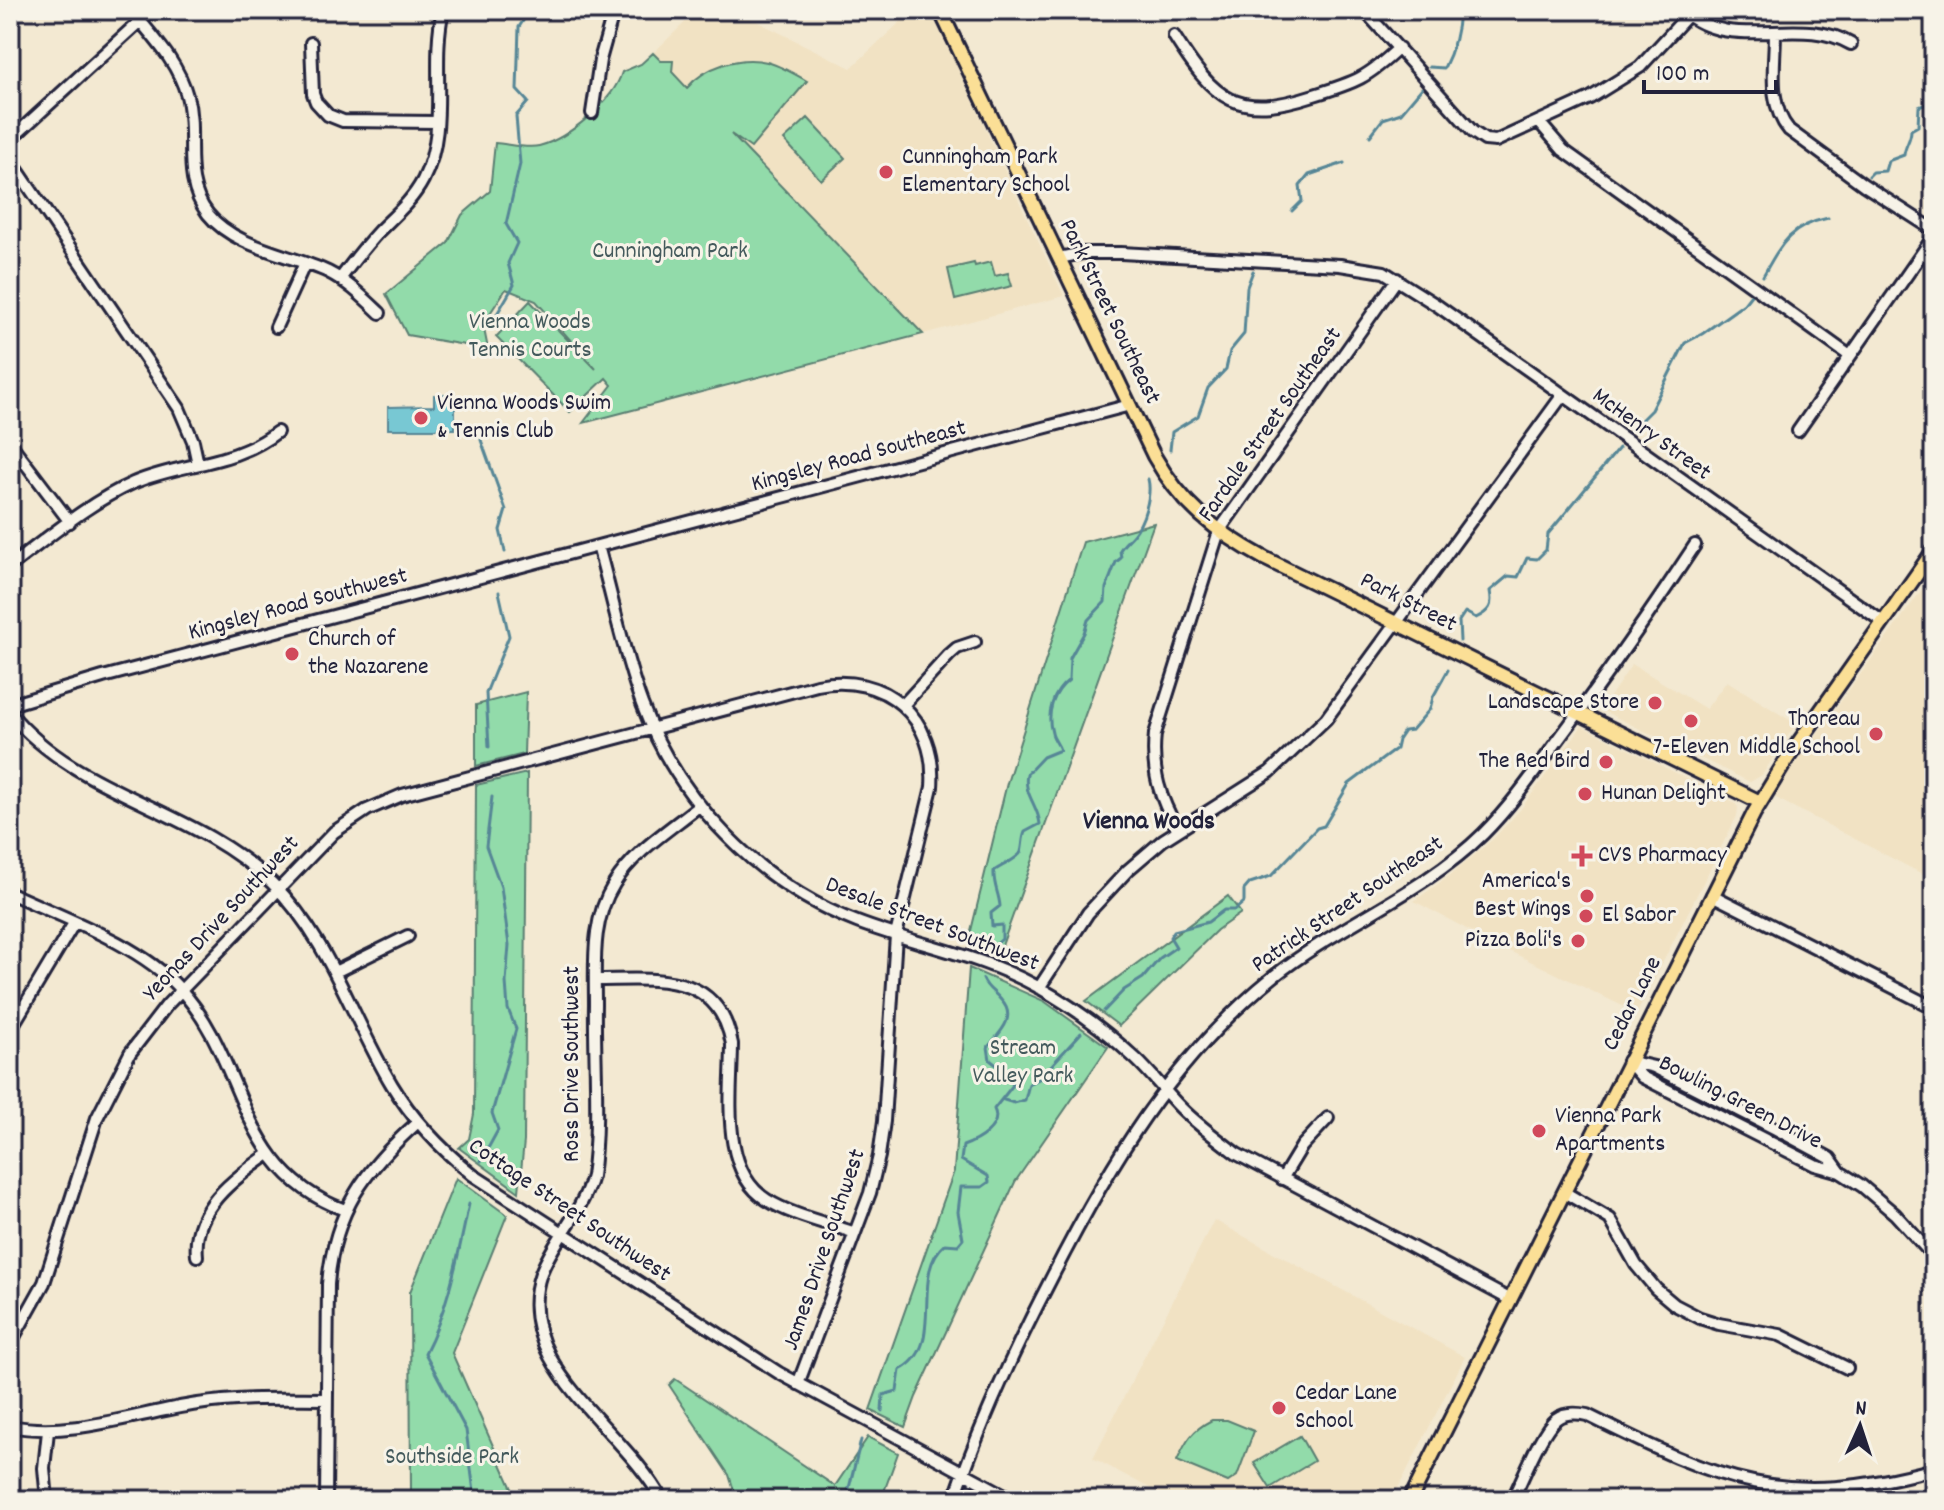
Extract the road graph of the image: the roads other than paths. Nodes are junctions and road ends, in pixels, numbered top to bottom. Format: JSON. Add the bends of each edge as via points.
{"nodes":[{"id":1,"x":131,"y":10,"type":"edge"},
{"id":2,"x":152,"y":10,"type":"edge"},
{"id":3,"x":443,"y":10,"type":"edge"},
{"id":4,"x":614,"y":10,"type":"edge"},
{"id":5,"x":940,"y":10,"type":"edge"},
{"id":6,"x":1364,"y":10,"type":"edge"},
{"id":7,"x":1685,"y":13,"type":"edge"},
{"id":8,"x":140,"y":21,"type":"junction"},
{"id":9,"x":1775,"y":33,"type":"junction"},
{"id":10,"x":1174,"y":36,"type":"dead end"},
{"id":11,"x":311,"y":43,"type":"dead end"},
{"id":12,"x":1851,"y":44,"type":"dead end"},
{"id":13,"x":1399,"y":48,"type":"junction"},
{"id":14,"x":592,"y":113,"type":"dead end"},
{"id":15,"x":437,"y":122,"type":"junction"},
{"id":16,"x":1539,"y":122,"type":"junction"},
{"id":17,"x":10,"y":140,"type":"edge"},
{"id":18,"x":10,"y":159,"type":"edge"},
{"id":19,"x":1934,"y":233,"type":"edge"},
{"id":20,"x":1059,"y":258,"type":"junction"},
{"id":21,"x":305,"y":263,"type":"junction"},
{"id":22,"x":340,"y":279,"type":"junction"},
{"id":23,"x":1397,"y":279,"type":"junction"},
{"id":24,"x":380,"y":313,"type":"dead end"},
{"id":25,"x":276,"y":327,"type":"dead end"},
{"id":26,"x":1850,"y":356,"type":"junction"},
{"id":27,"x":1562,"y":396,"type":"junction"},
{"id":28,"x":1130,"y":405,"type":"junction"},
{"id":29,"x":1798,"y":431,"type":"dead end"},
{"id":30,"x":277,"y":432,"type":"dead end"},
{"id":31,"x":10,"y":443,"type":"edge"},
{"id":32,"x":198,"y":464,"type":"junction"},
{"id":33,"x":70,"y":522,"type":"junction"},
{"id":34,"x":1219,"y":531,"type":"junction"},
{"id":35,"x":1695,"y":545,"type":"dead end"},
{"id":36,"x":598,"y":546,"type":"junction"},
{"id":37,"x":1934,"y":550,"type":"edge"},
{"id":38,"x":10,"y":566,"type":"edge"},
{"id":39,"x":1398,"y":622,"type":"junction"},
{"id":40,"x":1883,"y":622,"type":"junction"},
{"id":41,"x":975,"y":642,"type":"dead end"},
{"id":42,"x":10,"y":705,"type":"edge"},
{"id":43,"x":903,"y":705,"type":"junction"},
{"id":44,"x":1579,"y":712,"type":"junction"},
{"id":45,"x":10,"y":713,"type":"edge"},
{"id":46,"x":653,"y":728,"type":"junction"},
{"id":47,"x":1760,"y":802,"type":"junction"},
{"id":48,"x":700,"y":805,"type":"junction"},
{"id":49,"x":1178,"y":830,"type":"junction"},
{"id":50,"x":278,"y":889,"type":"junction"},
{"id":51,"x":10,"y":893,"type":"edge"},
{"id":52,"x":1712,"y":895,"type":"junction"},
{"id":53,"x":74,"y":923,"type":"junction"},
{"id":54,"x":896,"y":935,"type":"junction"},
{"id":55,"x":408,"y":936,"type":"dead end"},
{"id":56,"x":335,"y":972,"type":"junction"},
{"id":57,"x":595,"y":980,"type":"junction"},
{"id":58,"x":1039,"y":988,"type":"junction"},
{"id":59,"x":181,"y":989,"type":"junction"},
{"id":60,"x":1934,"y":1008,"type":"edge"},
{"id":61,"x":10,"y":1030,"type":"edge"},
{"id":62,"x":1628,"y":1061,"type":"junction"},
{"id":63,"x":1164,"y":1089,"type":"junction"},
{"id":64,"x":1328,"y":1118,"type":"dead end"},
{"id":65,"x":418,"y":1122,"type":"junction"},
{"id":66,"x":269,"y":1154,"type":"junction"},
{"id":67,"x":1282,"y":1179,"type":"junction"},
{"id":68,"x":1564,"y":1192,"type":"junction"},
{"id":69,"x":345,"y":1210,"type":"junction"},
{"id":70,"x":855,"y":1233,"type":"junction"},
{"id":71,"x":564,"y":1234,"type":"junction"},
{"id":72,"x":1933,"y":1253,"type":"edge"},
{"id":73,"x":197,"y":1256,"type":"dead end"},
{"id":74,"x":1511,"y":1300,"type":"junction"},
{"id":75,"x":10,"y":1344,"type":"edge"},
{"id":76,"x":1847,"y":1368,"type":"dead end"},
{"id":77,"x":798,"y":1384,"type":"junction"},
{"id":78,"x":327,"y":1399,"type":"junction"},
{"id":79,"x":10,"y":1426,"type":"edge"},
{"id":80,"x":48,"y":1431,"type":"junction"},
{"id":81,"x":1934,"y":1469,"type":"edge"},
{"id":82,"x":963,"y":1473,"type":"junction"},
{"id":83,"x":47,"y":1500,"type":"edge"},
{"id":84,"x":326,"y":1500,"type":"edge"},
{"id":85,"x":662,"y":1500,"type":"edge"},
{"id":86,"x":954,"y":1500,"type":"edge"},
{"id":87,"x":1014,"y":1500,"type":"edge"},
{"id":88,"x":1410,"y":1500,"type":"edge"},
{"id":89,"x":1512,"y":1500,"type":"edge"}],
"edges":[{"from":1,"to":8,"type":"street"},
{"from":2,"to":8,"type":"street"},
{"from":3,"to":15,"type":"street","via":[[437,45]]},
{"from":4,"to":14,"type":"street"},
{"from":5,"to":20,"type":"main road","name":"Park Street Southeast"},
{"from":6,"to":13,"type":"street"},
{"from":7,"to":9,"type":"street","via":[[1721,31]]},
{"from":7,"to":16,"type":"street","via":[[1624,80]]},
{"from":8,"to":17,"type":"street"},
{"from":8,"to":21,"type":"street","via":[[183,84],[191,116],[190,168],[202,206],[232,234]]},
{"from":9,"to":12,"type":"street","via":[[1829,34]]},
{"from":9,"to":19,"type":"street","via":[[1775,102],[1782,122]]},
{"from":10,"to":13,"type":"street","via":[[1206,83],[1240,104],[1266,107],[1363,78]]},
{"from":11,"to":15,"type":"street","via":[[313,94],[328,115],[343,121]]},
{"from":13,"to":16,"type":"street","via":[[1479,137],[1502,140]]},
{"from":15,"to":22,"type":"street","via":[[434,150],[418,189]]},
{"from":16,"to":26,"type":"street","via":[[1563,150]]},
{"from":18,"to":32,"type":"street","via":[[179,408]]},
{"from":19,"to":26,"type":"street"},
{"from":20,"to":23,"type":"street","name":"McHenry Street","via":[[1106,253],[1311,262],[1376,269]]},
{"from":20,"to":28,"type":"main road","name":"Park Street Southeast"},
{"from":21,"to":22,"type":"street"},
{"from":21,"to":25,"type":"street"},
{"from":22,"to":24,"type":"street"},
{"from":23,"to":27,"type":"street","name":"McHenry Street"},
{"from":23,"to":34,"type":"street","name":"Fardale Street Southeast"},
{"from":26,"to":29,"type":"street"},
{"from":27,"to":39,"type":"street"},
{"from":27,"to":40,"type":"street","name":"McHenry Street"},
{"from":28,"to":34,"type":"main road","name":"Park Street Southeast","via":[[1161,469]]},
{"from":28,"to":36,"type":"street","name":"Kingsley Road Southeast"},
{"from":30,"to":32,"type":"street","via":[[234,456]]},
{"from":31,"to":33,"type":"street"},
{"from":32,"to":33,"type":"street","via":[[133,483]]},
{"from":33,"to":38,"type":"street"},
{"from":34,"to":39,"type":"main road","name":"Park Street"},
{"from":34,"to":49,"type":"street","name":"Fardale Street Southeast","via":[[1155,734],[1157,784]]},
{"from":35,"to":44,"type":"street","name":"Patrick Street Southeast"},
{"from":36,"to":42,"type":"street","name":"Kingsley Road Southwest"},
{"from":36,"to":46,"type":"street","name":"Desale Street Southwest","via":[[634,679]]},
{"from":37,"to":40,"type":"main road","name":"Cedar Lane"},
{"from":39,"to":44,"type":"main road","name":"Park Street"},
{"from":39,"to":49,"type":"street","via":[[1311,736],[1270,772]]},
{"from":40,"to":47,"type":"main road","name":"Cedar Lane"},
{"from":41,"to":43,"type":"street","via":[[949,655]]},
{"from":43,"to":46,"type":"street","name":"Yeonas Drive Southwest","via":[[875,687],[831,682]]},
{"from":43,"to":54,"type":"street","name":"James Drive Southwest","via":[[924,732],[933,773]]},
{"from":44,"to":47,"type":"main road"},
{"from":44,"to":63,"type":"street","name":"Patrick Street Southeast","via":[[1523,789],[1477,839],[1420,884],[1335,933],[1274,977],[1210,1035]]},
{"from":45,"to":50,"type":"street","name":"Cottage Street Southwest","via":[[64,763],[205,832]]},
{"from":46,"to":48,"type":"street","name":"Desale Street Southwest"},
{"from":46,"to":50,"type":"street","name":"Yeonas Drive Southwest","via":[[384,802],[334,832]]},
{"from":47,"to":52,"type":"main road","name":"Cedar Lane"},
{"from":48,"to":54,"type":"street","name":"Desale Street Southwest","via":[[742,850],[788,886],[835,912]]},
{"from":48,"to":57,"type":"street","name":"Ross Drive Southwest","via":[[635,858],[614,883],[596,931]]},
{"from":49,"to":58,"type":"street","via":[[1105,893]]},
{"from":50,"to":56,"type":"street","name":"Cottage Street Southwest","via":[[309,926]]},
{"from":50,"to":59,"type":"street","name":"Yeonas Drive Southwest"},
{"from":51,"to":53,"type":"street"},
{"from":52,"to":60,"type":"street"},
{"from":52,"to":62,"type":"main road","name":"Cedar Lane"},
{"from":53,"to":59,"type":"street","via":[[137,954]]},
{"from":53,"to":61,"type":"street"},
{"from":54,"to":58,"type":"street","name":"Desale Street Southwest","via":[[989,964]]},
{"from":54,"to":70,"type":"street","name":"James Drive Southwest","via":[[883,1133]]},
{"from":55,"to":56,"type":"street"},
{"from":56,"to":65,"type":"street","name":"Cottage Street Southwest","via":[[391,1084]]},
{"from":57,"to":70,"type":"street","via":[[676,982],[708,997],[730,1031],[733,1147],[742,1173],[775,1204]]},
{"from":57,"to":71,"type":"street","name":"Ross Drive Southwest","via":[[594,1162],[588,1192]]},
{"from":58,"to":63,"type":"street","name":"Desale Street Southwest","via":[[1111,1037]]},
{"from":59,"to":66,"type":"street","via":[[207,1028]]},
{"from":59,"to":75,"type":"street","name":"Yeonas Drive Southwest","via":[[130,1053],[101,1109],[44,1283]]},
{"from":62,"to":68,"type":"main road","name":"Cedar Lane"},
{"from":62,"to":72,"type":"street","name":"Bowling Green Drive","via":[[1642,1077],[1815,1165],[1840,1172],[1895,1214]]},
{"from":63,"to":67,"type":"street","name":"Desale Street Southwest","via":[[1214,1137]]},
{"from":63,"to":82,"type":"street","name":"Patrick Street Southeast","via":[[1118,1155],[1079,1225],[1031,1318]]},
{"from":64,"to":67,"type":"street"},
{"from":65,"to":69,"type":"street","via":[[378,1159]]},
{"from":65,"to":71,"type":"street","name":"Cottage Street Southwest","via":[[473,1175]]},
{"from":66,"to":69,"type":"street","via":[[302,1189]]},
{"from":66,"to":73,"type":"street","via":[[228,1185],[206,1212],[197,1234]]},
{"from":67,"to":74,"type":"street","name":"Desale Street Southwest"},
{"from":68,"to":74,"type":"main road","name":"Cedar Lane"},
{"from":68,"to":76,"type":"street","via":[[1610,1219],[1636,1265],[1675,1305],[1719,1324],[1780,1335]]},
{"from":69,"to":78,"type":"street","via":[[329,1272]]},
{"from":70,"to":77,"type":"street","name":"James Drive Southwest"},
{"from":71,"to":77,"type":"street","name":"Cottage Street Southwest"},
{"from":71,"to":85,"type":"street","name":"Ross Drive Southwest","via":[[537,1288],[543,1347]]},
{"from":74,"to":88,"type":"main road","name":"Cedar Lane"},
{"from":77,"to":82,"type":"street","name":"Cottage Street Southwest"},
{"from":78,"to":80,"type":"street","via":[[211,1402]]},
{"from":78,"to":84,"type":"street"},
{"from":79,"to":80,"type":"street"},
{"from":80,"to":83,"type":"street"},
{"from":81,"to":89,"type":"street","via":[[1868,1492],[1782,1496],[1718,1480],[1577,1413],[1555,1420],[1548,1429]]},
{"from":82,"to":86,"type":"street","name":"Patrick Street Southeast"},
{"from":82,"to":87,"type":"street","name":"Cottage Street Southwest"}]}
